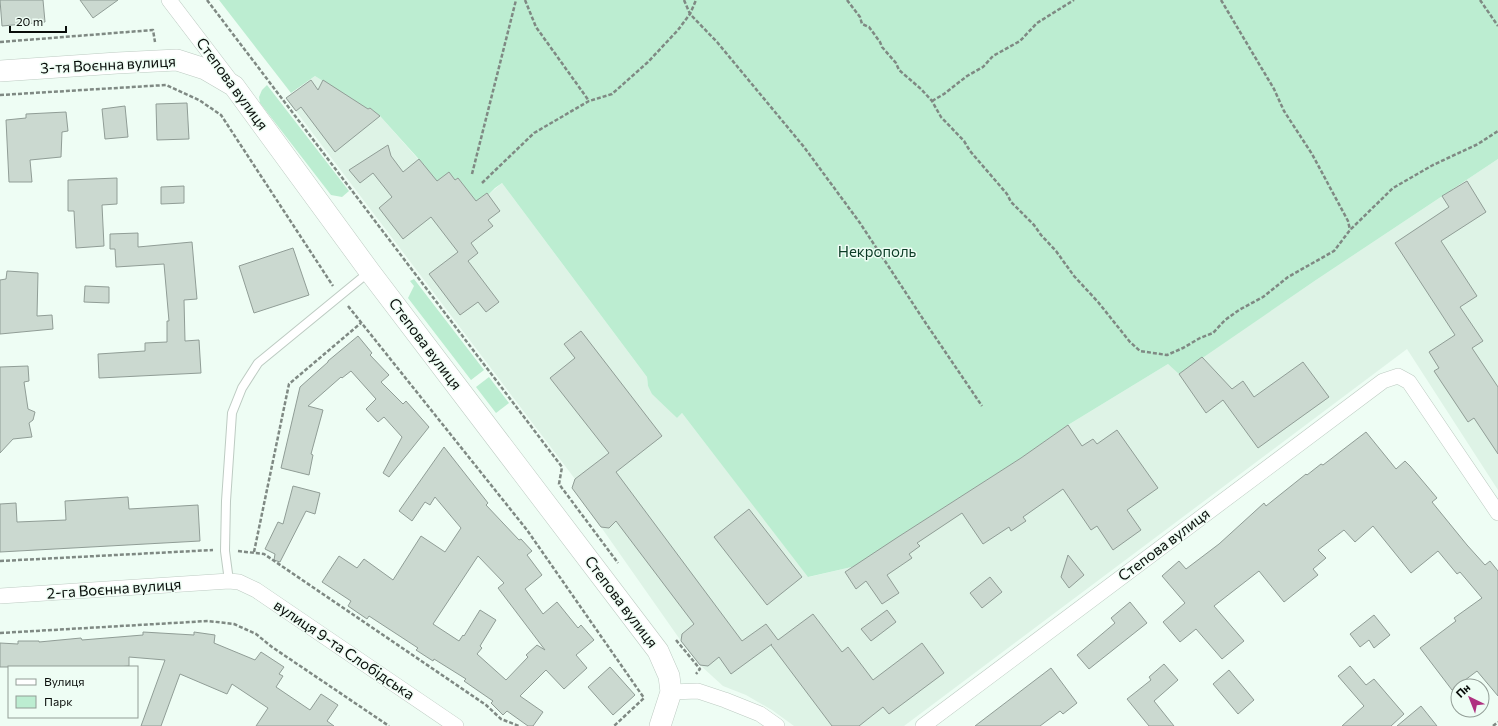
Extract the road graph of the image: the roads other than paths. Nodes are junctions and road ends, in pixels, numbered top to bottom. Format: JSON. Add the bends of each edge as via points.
{"nodes":[{"id":1,"x":169,"y":0,"type":"edge"},
{"id":2,"x":0,"y":71,"type":"edge"},
{"id":3,"x":234,"y":86,"type":"junction"},
{"id":4,"x":370,"y":272,"type":"junction"},
{"id":5,"x":1498,"y":513,"type":"edge"},
{"id":6,"x":229,"y":581,"type":"junction"},
{"id":7,"x":0,"y":596,"type":"edge"},
{"id":8,"x":671,"y":692,"type":"junction"},
{"id":9,"x":456,"y":726,"type":"edge"},
{"id":10,"x":660,"y":726,"type":"edge"},
{"id":11,"x":778,"y":726,"type":"edge"},
{"id":12,"x":923,"y":726,"type":"edge"}],
"edges":[{"from":1,"to":3,"type":"street","name":"Степова вулиця"},
{"from":2,"to":3,"type":"street","name":"3-тя Воєнна вулиця","via":[[177,60],[204,69]]},
{"from":3,"to":4,"type":"street","name":"Степова вулиця"},
{"from":4,"to":6,"type":"lane","via":[[258,363],[242,388],[232,414],[226,501],[225,551]]},
{"from":4,"to":8,"type":"street","name":"Степова вулиця","via":[[658,651],[669,676]]},
{"from":5,"to":12,"type":"street","name":"Степова вулиця","via":[[1410,382],[1398,376],[1383,381]]},
{"from":6,"to":7,"type":"street","name":"2-га Воєнна вулиця"},
{"from":6,"to":9,"type":"street","name":"вулиця 9-та Слобідська","via":[[239,582],[256,590]]},
{"from":8,"to":10,"type":"street","name":"Степова вулиця"},
{"from":8,"to":11,"type":"street","via":[[698,691],[760,714]]}]}
